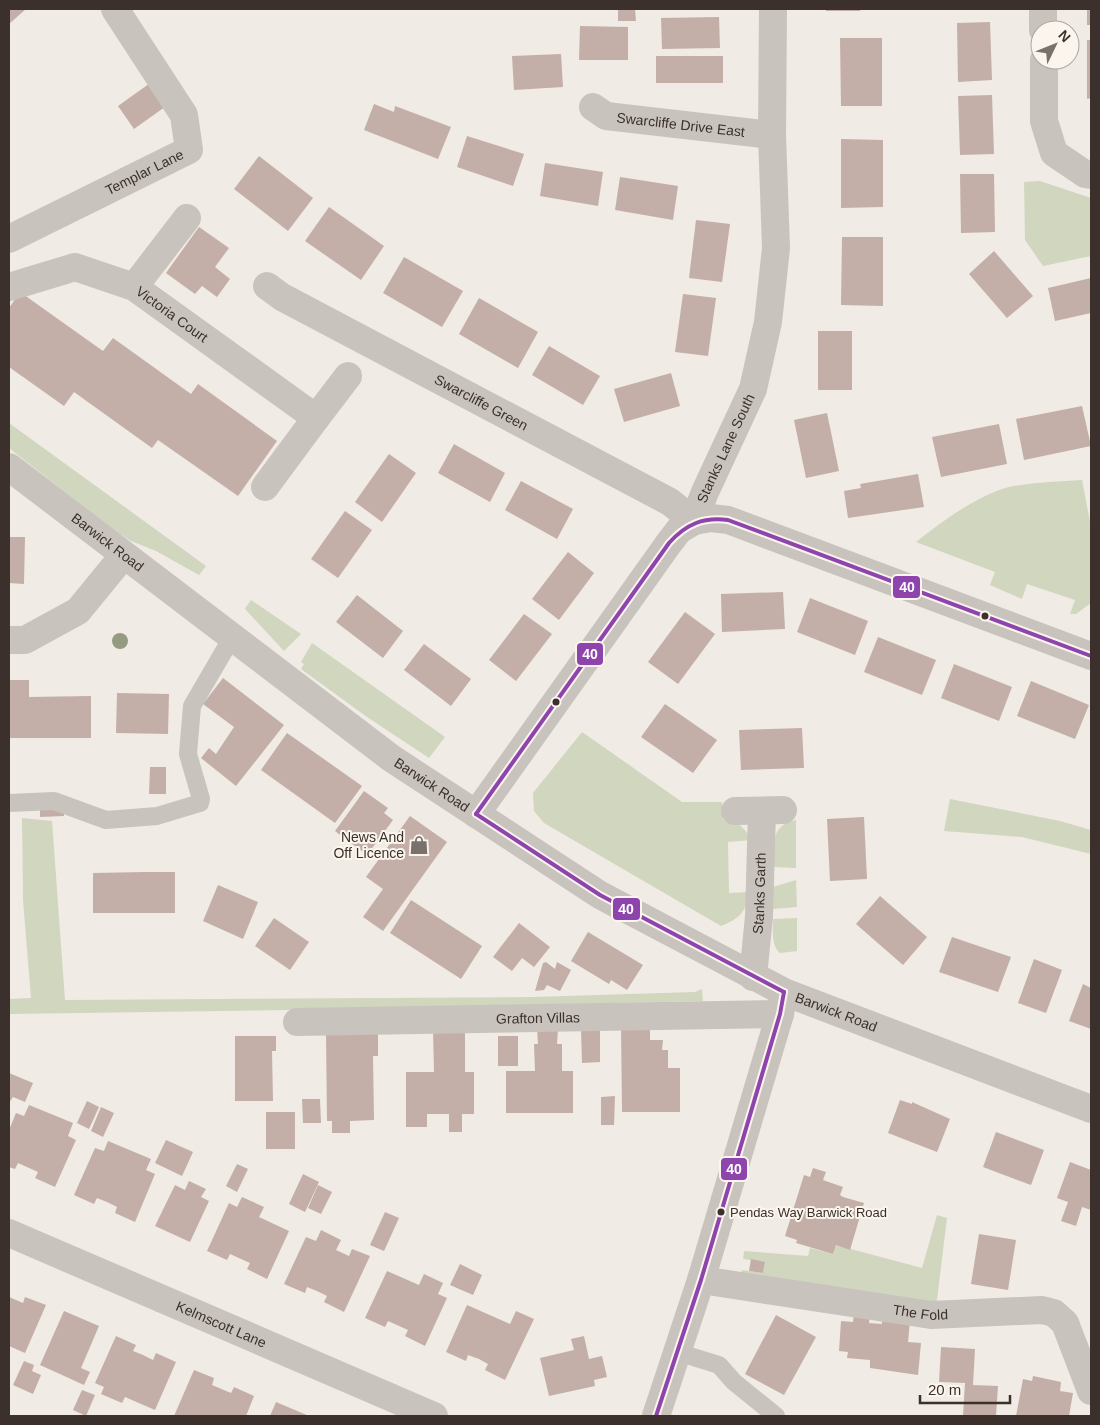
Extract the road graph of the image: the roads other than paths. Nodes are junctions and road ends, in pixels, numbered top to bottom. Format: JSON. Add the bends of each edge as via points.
{"nodes":[{"id":1,"x":115,"y":9,"type":"edge"},
{"id":2,"x":773,"y":9,"type":"edge"},
{"id":3,"x":1044,"y":70,"type":"edge"},
{"id":4,"x":593,"y":106,"type":"dead end"},
{"id":5,"x":772,"y":135,"type":"junction"},
{"id":6,"x":1091,"y":175,"type":"edge"},
{"id":7,"x":187,"y":218,"type":"dead end"},
{"id":8,"x":9,"y":239,"type":"edge"},
{"id":9,"x":267,"y":286,"type":"dead end"},
{"id":10,"x":9,"y":287,"type":"edge"},
{"id":11,"x":134,"y":287,"type":"junction"},
{"id":12,"x":348,"y":376,"type":"dead end"},
{"id":13,"x":316,"y":418,"type":"junction"},
{"id":14,"x":9,"y":467,"type":"edge"},
{"id":15,"x":265,"y":486,"type":"dead end"},
{"id":16,"x":694,"y":521,"type":"junction"},
{"id":17,"x":123,"y":556,"type":"junction"},
{"id":18,"x":231,"y":639,"type":"junction"},
{"id":19,"x":9,"y":640,"type":"edge"},
{"id":20,"x":1091,"y":656,"type":"edge"},
{"id":21,"x":9,"y":802,"type":"edge"},
{"id":22,"x":760,"y":811,"type":"dead end"},
{"id":23,"x":476,"y":814,"type":"junction"},
{"id":24,"x":753,"y":977,"type":"junction"},
{"id":25,"x":782,"y":1003,"type":"junction"},
{"id":26,"x":297,"y":1022,"type":"dead end"},
{"id":27,"x":1091,"y":1108,"type":"edge"},
{"id":28,"x":9,"y":1233,"type":"edge"},
{"id":29,"x":701,"y":1280,"type":"junction"},
{"id":30,"x":677,"y":1352,"type":"junction"},
{"id":31,"x":1091,"y":1391,"type":"edge"},
{"id":32,"x":434,"y":1416,"type":"edge"},
{"id":33,"x":656,"y":1416,"type":"edge"},
{"id":34,"x":776,"y":1416,"type":"edge"}],
"edges":[{"from":1,"to":8,"type":"street","name":"Templar Lane","via":[[184,115],[189,150]]},
{"from":2,"to":5,"type":"street","name":"Stanks Lane South"},
{"from":3,"to":6,"type":"street","via":[[1044,121],[1054,153],[1084,174]]},
{"from":4,"to":5,"type":"street","name":"Swarcliffe Drive East","via":[[606,116]]},
{"from":5,"to":16,"type":"street","name":"Stanks Lane South","via":[[776,248],[768,322],[753,389]]},
{"from":7,"to":11,"type":"street"},
{"from":9,"to":16,"type":"street","name":"Swarcliffe Green","via":[[282,297],[670,502]]},
{"from":10,"to":11,"type":"street","name":"Victoria Court","via":[[75,267]]},
{"from":11,"to":13,"type":"street","name":"Victoria Court"},
{"from":12,"to":13,"type":"street"},
{"from":13,"to":15,"type":"street"},
{"from":14,"to":17,"type":"street","name":"Barwick Road"},
{"from":16,"to":20,"type":"street","via":[[728,520]]},
{"from":16,"to":23,"type":"street","name":"Stanks Lane South","via":[[679,530],[669,543]]},
{"from":17,"to":18,"type":"street","name":"Barwick Road"},
{"from":17,"to":19,"type":"street","via":[[78,611],[25,640]]},
{"from":18,"to":21,"type":"lane","via":[[192,706],[188,754],[200,803],[156,816],[106,820],[54,801]]},
{"from":18,"to":23,"type":"street","name":"Barwick Road","via":[[390,758]]},
{"from":22,"to":24,"type":"street","name":"Stanks Garth","via":[[759,916]]},
{"from":23,"to":24,"type":"street","name":"Barwick Road","via":[[600,895]]},
{"from":24,"to":25,"type":"street","name":"Barwick Road"},
{"from":25,"to":26,"type":"street","name":"Grafton Villas"},
{"from":25,"to":27,"type":"street","name":"Barwick Road"},
{"from":25,"to":29,"type":"street"},
{"from":28,"to":32,"type":"street","name":"Kelmscott Lane"},
{"from":29,"to":30,"type":"street"},
{"from":29,"to":31,"type":"street","name":"The Fold","via":[[932,1315],[1042,1310],[1054,1313],[1065,1323]]},
{"from":30,"to":33,"type":"street"},
{"from":30,"to":34,"type":"lane","via":[[719,1365],[734,1382]]}]}
